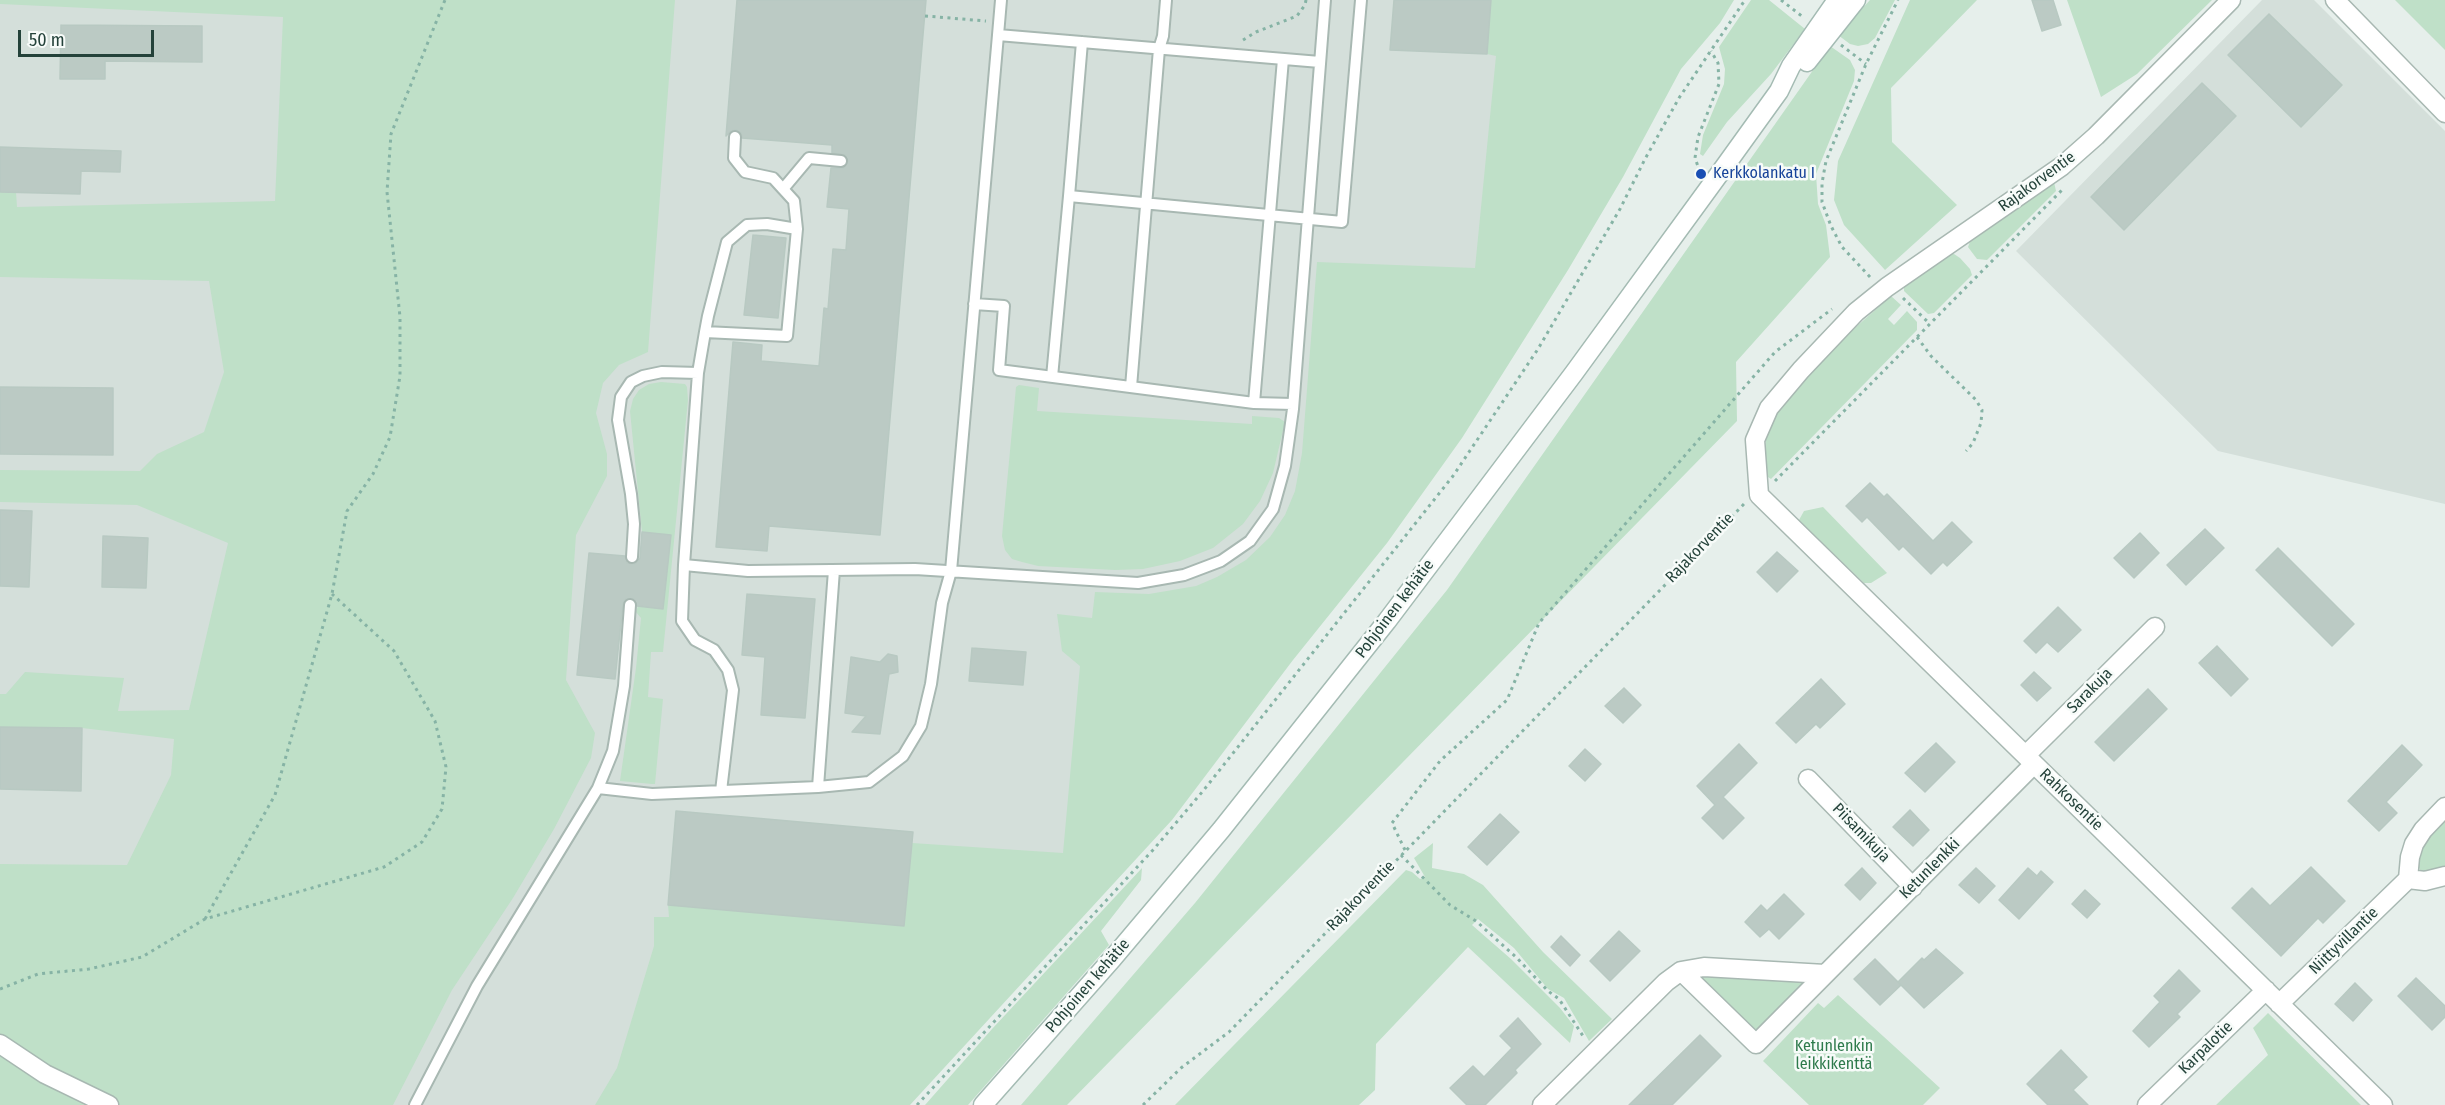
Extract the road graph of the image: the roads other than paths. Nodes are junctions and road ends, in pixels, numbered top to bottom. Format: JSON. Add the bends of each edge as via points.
{"nodes":[{"id":1,"x":1000,"y":0,"type":"edge"},
{"id":2,"x":1166,"y":0,"type":"edge"},
{"id":3,"x":1325,"y":0,"type":"edge"},
{"id":4,"x":1361,"y":0,"type":"edge"},
{"id":5,"x":1837,"y":0,"type":"edge"},
{"id":6,"x":1856,"y":0,"type":"edge"},
{"id":7,"x":2230,"y":0,"type":"edge"},
{"id":8,"x":2335,"y":0,"type":"edge"},
{"id":9,"x":998,"y":35,"type":"junction"},
{"id":10,"x":1082,"y":42,"type":"junction"},
{"id":11,"x":1159,"y":49,"type":"junction"},
{"id":12,"x":1283,"y":59,"type":"junction"},
{"id":13,"x":1320,"y":63,"type":"junction"},
{"id":14,"x":1779,"y":91,"type":"junction"},
{"id":15,"x":2445,"y":113,"type":"edge"},
{"id":16,"x":735,"y":138,"type":"dead end"},
{"id":17,"x":841,"y":161,"type":"dead end"},
{"id":18,"x":783,"y":189,"type":"junction"},
{"id":19,"x":1069,"y":196,"type":"junction"},
{"id":20,"x":1147,"y":203,"type":"junction"},
{"id":21,"x":1269,"y":215,"type":"junction"},
{"id":22,"x":1308,"y":219,"type":"junction"},
{"id":23,"x":797,"y":229,"type":"junction"},
{"id":24,"x":974,"y":304,"type":"junction"},
{"id":25,"x":705,"y":332,"type":"junction"},
{"id":26,"x":698,"y":373,"type":"junction"},
{"id":27,"x":1052,"y":377,"type":"junction"},
{"id":28,"x":1131,"y":387,"type":"junction"},
{"id":29,"x":1254,"y":403,"type":"junction"},
{"id":30,"x":1293,"y":404,"type":"junction"},
{"id":31,"x":1759,"y":495,"type":"joint"},
{"id":32,"x":632,"y":557,"type":"dead end"},
{"id":33,"x":684,"y":564,"type":"junction"},
{"id":34,"x":834,"y":570,"type":"junction"},
{"id":35,"x":951,"y":572,"type":"junction"},
{"id":36,"x":630,"y":605,"type":"dead end"},
{"id":37,"x":2155,"y":627,"type":"dead end"},
{"id":38,"x":2030,"y":760,"type":"junction"},
{"id":39,"x":1808,"y":778,"type":"dead end"},
{"id":40,"x":818,"y":787,"type":"junction"},
{"id":41,"x":598,"y":788,"type":"junction"},
{"id":42,"x":721,"y":791,"type":"junction"},
{"id":43,"x":2445,"y":807,"type":"edge"},
{"id":44,"x":2445,"y":876,"type":"edge"},
{"id":45,"x":2408,"y":879,"type":"junction"},
{"id":46,"x":1913,"y":887,"type":"junction"},
{"id":47,"x":1682,"y":971,"type":"junction"},
{"id":48,"x":1825,"y":974,"type":"junction"},
{"id":49,"x":2266,"y":990,"type":"junction"},
{"id":50,"x":2280,"y":1004,"type":"junction"},
{"id":51,"x":0,"y":1044,"type":"edge"},
{"id":52,"x":109,"y":1105,"type":"edge"},
{"id":53,"x":415,"y":1105,"type":"edge"},
{"id":54,"x":983,"y":1105,"type":"edge"},
{"id":55,"x":1542,"y":1105,"type":"edge"},
{"id":56,"x":2147,"y":1105,"type":"edge"},
{"id":57,"x":2383,"y":1105,"type":"edge"}],
"edges":[{"from":1,"to":9,"type":"lane"},
{"from":2,"to":11,"type":"lane"},
{"from":3,"to":13,"type":"lane"},
{"from":4,"to":22,"type":"lane","via":[[1342,222]]},
{"from":5,"to":14,"type":"street","name":"Pohjoinen kehätie","via":[[1791,66]]},
{"from":6,"to":14,"type":"street","name":"Pohjoinen kehätie","via":[[1799,73]]},
{"from":7,"to":31,"type":"street","name":"Rajakorventie","via":[[2062,166],[1879,283],[1769,408],[1755,440]]},
{"from":8,"to":15,"type":"street"},
{"from":9,"to":10,"type":"lane"},
{"from":9,"to":24,"type":"lane"},
{"from":10,"to":11,"type":"lane"},
{"from":10,"to":19,"type":"lane"},
{"from":11,"to":12,"type":"lane"},
{"from":11,"to":20,"type":"lane"},
{"from":12,"to":13,"type":"lane"},
{"from":12,"to":21,"type":"lane"},
{"from":13,"to":22,"type":"lane"},
{"from":14,"to":54,"type":"street","name":"Pohjoinen kehätie","via":[[1380,630],[1221,830]]},
{"from":16,"to":18,"type":"lane","via":[[734,158],[745,172],[773,178]]},
{"from":17,"to":18,"type":"lane","via":[[809,158]]},
{"from":18,"to":23,"type":"lane","via":[[794,201]]},
{"from":19,"to":20,"type":"lane"},
{"from":19,"to":27,"type":"lane"},
{"from":20,"to":21,"type":"lane"},
{"from":20,"to":28,"type":"lane"},
{"from":21,"to":22,"type":"lane"},
{"from":21,"to":29,"type":"lane"},
{"from":22,"to":30,"type":"lane"},
{"from":23,"to":25,"type":"lane","via":[[747,225],[727,242]]},
{"from":23,"to":25,"type":"lane","via":[[787,336]]},
{"from":24,"to":27,"type":"lane","via":[[1004,306],[999,370]]},
{"from":24,"to":35,"type":"lane"},
{"from":25,"to":26,"type":"lane"},
{"from":26,"to":32,"type":"lane","via":[[643,376],[631,382],[621,397],[618,420],[634,524]]},
{"from":26,"to":33,"type":"lane"},
{"from":27,"to":28,"type":"lane"},
{"from":28,"to":29,"type":"lane"},
{"from":29,"to":30,"type":"lane"},
{"from":30,"to":35,"type":"lane","via":[[1285,466],[1274,509],[1250,541],[1221,561],[1184,575],[1138,583]]},
{"from":31,"to":38,"type":"street","name":"Rahkosentie"},
{"from":33,"to":34,"type":"lane","via":[[748,571]]},
{"from":33,"to":42,"type":"lane","via":[[682,621],[695,640],[714,650],[728,670],[733,690]]},
{"from":34,"to":35,"type":"lane"},
{"from":34,"to":40,"type":"lane"},
{"from":35,"to":40,"type":"lane","via":[[921,726],[903,756],[869,782]]},
{"from":36,"to":41,"type":"lane","via":[[615,741]]},
{"from":37,"to":38,"type":"street","name":"Sarakuja"},
{"from":38,"to":46,"type":"street","name":"Ketunlenkki"},
{"from":38,"to":49,"type":"street","name":"Rahkosentie"},
{"from":39,"to":46,"type":"street","name":"Piisamikuja"},
{"from":40,"to":42,"type":"lane"},
{"from":41,"to":42,"type":"lane","via":[[652,794]]},
{"from":41,"to":53,"type":"lane","via":[[477,986]]},
{"from":43,"to":45,"type":"street","via":[[2414,844]]},
{"from":44,"to":45,"type":"street","via":[[2425,882]]},
{"from":45,"to":50,"type":"street","name":"Niittyvillantie"},
{"from":46,"to":48,"type":"street","name":"Ketunlenkki"},
{"from":47,"to":48,"type":"street","via":[[1704,967]]},
{"from":47,"to":48,"type":"street","name":"Ketunlenkki","via":[[1756,1044]]},
{"from":47,"to":55,"type":"street","via":[[1666,982]]},
{"from":49,"to":50,"type":"street","name":"Rahkosentie"},
{"from":49,"to":56,"type":"street","name":"Karpalotie"},
{"from":50,"to":57,"type":"street","name":"Rahkosentie"},
{"from":51,"to":52,"type":"street","via":[[45,1074]]}]}
